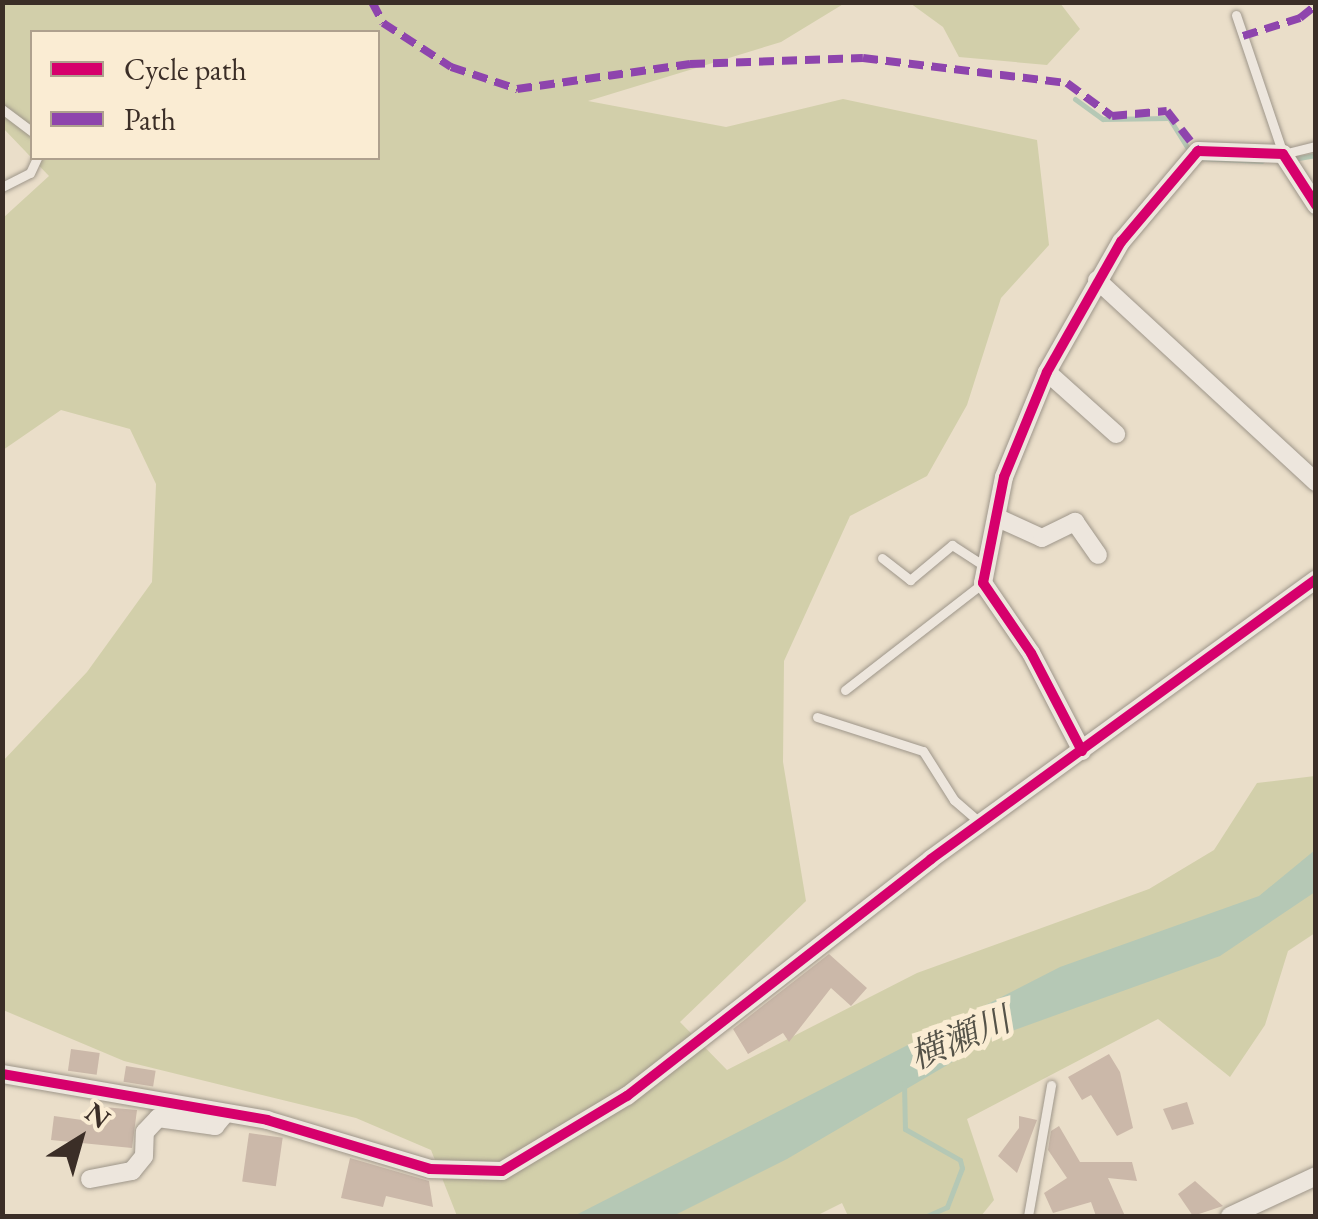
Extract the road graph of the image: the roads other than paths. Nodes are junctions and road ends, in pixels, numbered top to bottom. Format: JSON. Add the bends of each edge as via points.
{"nodes":[{"id":1,"x":1236,"y":15,"type":"dead end"},
{"id":2,"x":2,"y":109,"type":"edge"},
{"id":3,"x":30,"y":130,"type":"edge"},
{"id":4,"x":1316,"y":146,"type":"edge"},
{"id":5,"x":1282,"y":154,"type":"junction"},
{"id":6,"x":35,"y":160,"type":"edge"},
{"id":7,"x":2,"y":187,"type":"edge"},
{"id":8,"x":1316,"y":205,"type":"edge"},
{"id":9,"x":1097,"y":280,"type":"junction"},
{"id":10,"x":1047,"y":372,"type":"junction"},
{"id":11,"x":1116,"y":434,"type":"dead end"},
{"id":12,"x":1316,"y":482,"type":"edge"},
{"id":13,"x":998,"y":518,"type":"junction"},
{"id":14,"x":1098,"y":555,"type":"dead end"},
{"id":15,"x":882,"y":558,"type":"dead end"},
{"id":16,"x":984,"y":575,"type":"junction"},
{"id":17,"x":1316,"y":578,"type":"edge"},
{"id":18,"x":845,"y":690,"type":"dead end"},
{"id":19,"x":817,"y":716,"type":"dead end"},
{"id":20,"x":1082,"y":751,"type":"junction"},
{"id":21,"x":980,"y":823,"type":"junction"},
{"id":22,"x":2,"y":1074,"type":"edge"},
{"id":23,"x":1050,"y":1086,"type":"dead end"},
{"id":24,"x":224,"y":1114,"type":"junction"},
{"id":25,"x":1316,"y":1176,"type":"edge"},
{"id":26,"x":90,"y":1179,"type":"dead end"},
{"id":27,"x":1028,"y":1216,"type":"edge"},
{"id":28,"x":1230,"y":1216,"type":"edge"}],
"edges":[{"from":1,"to":5,"type":"lane"},
{"from":2,"to":3,"type":"lane"},
{"from":4,"to":5,"type":"lane"},
{"from":5,"to":8,"type":"street"},
{"from":5,"to":9,"type":"street","via":[[1198,152]]},
{"from":6,"to":7,"type":"lane","via":[[30,174]]},
{"from":9,"to":10,"type":"street"},
{"from":9,"to":12,"type":"street"},
{"from":10,"to":11,"type":"street"},
{"from":10,"to":13,"type":"street","via":[[1004,478]]},
{"from":13,"to":14,"type":"street","via":[[1042,538],[1075,522]]},
{"from":13,"to":16,"type":"street"},
{"from":15,"to":16,"type":"lane","via":[[910,580],[952,544]]},
{"from":16,"to":18,"type":"lane"},
{"from":16,"to":20,"type":"street"},
{"from":17,"to":20,"type":"street"},
{"from":19,"to":21,"type":"lane","via":[[923,751],[954,800]]},
{"from":20,"to":21,"type":"street"},
{"from":21,"to":24,"type":"street","via":[[616,1104],[502,1171],[430,1169],[344,1140]]},
{"from":22,"to":24,"type":"street"},
{"from":23,"to":27,"type":"lane"},
{"from":24,"to":26,"type":"street","via":[[215,1126],[158,1118],[132,1171]]},
{"from":25,"to":28,"type":"street"}]}
